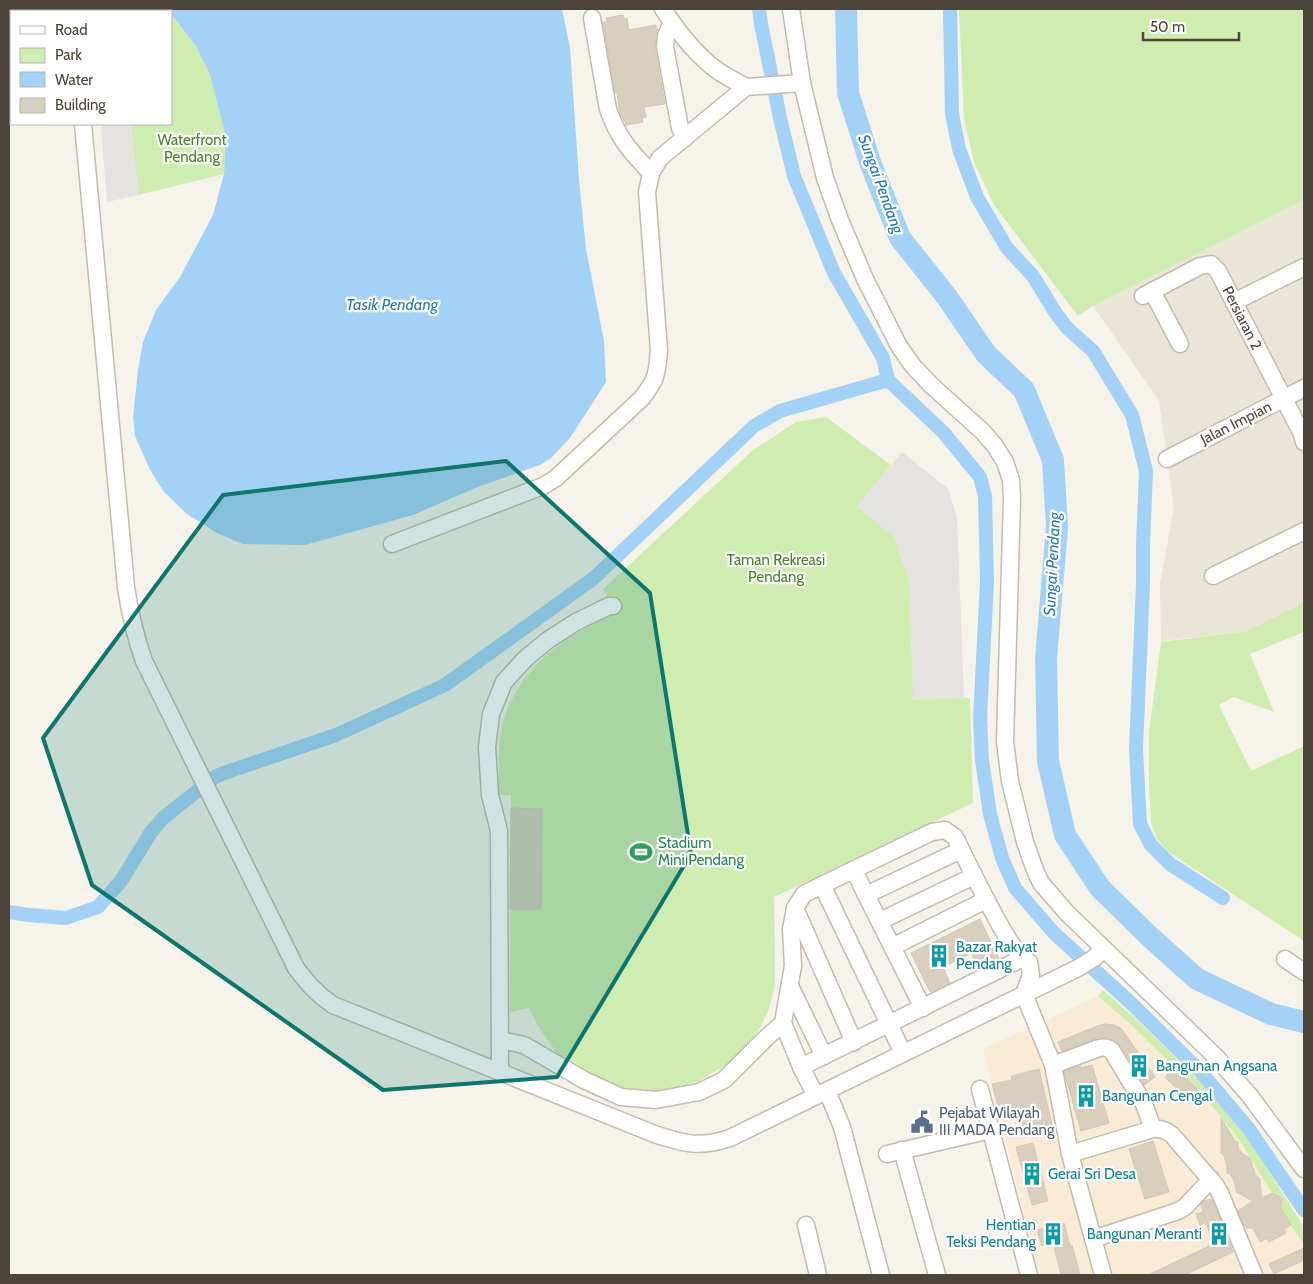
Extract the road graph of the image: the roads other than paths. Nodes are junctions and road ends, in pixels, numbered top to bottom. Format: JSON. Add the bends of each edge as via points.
{"nodes":[{"id":1,"x":791,"y":9,"type":"edge"},
{"id":2,"x":668,"y":16,"type":"edge"},
{"id":3,"x":592,"y":18,"type":"dead end"},
{"id":4,"x":794,"y":84,"type":"junction"},
{"id":5,"x":746,"y":87,"type":"junction"},
{"id":6,"x":83,"y":125,"type":"edge"},
{"id":7,"x":685,"y":138,"type":"junction"},
{"id":8,"x":651,"y":173,"type":"junction"},
{"id":9,"x":1304,"y":267,"type":"edge"},
{"id":10,"x":1234,"y":302,"type":"junction"},
{"id":11,"x":1180,"y":344,"type":"dead end"},
{"id":12,"x":1304,"y":388,"type":"edge"},
{"id":13,"x":1284,"y":398,"type":"junction"},
{"id":14,"x":1304,"y":442,"type":"edge"},
{"id":15,"x":1167,"y":459,"type":"dead end"},
{"id":16,"x":1304,"y":531,"type":"edge"},
{"id":17,"x":392,"y":544,"type":"dead end"},
{"id":18,"x":1213,"y":576,"type":"dead end"},
{"id":19,"x":613,"y":606,"type":"dead end"},
{"id":20,"x":961,"y":850,"type":"junction"},
{"id":21,"x":854,"y":870,"type":"junction"},
{"id":22,"x":974,"y":876,"type":"junction"},
{"id":23,"x":822,"y":885,"type":"junction"},
{"id":24,"x":866,"y":895,"type":"junction"},
{"id":25,"x":986,"y":900,"type":"junction"},
{"id":26,"x":795,"y":908,"type":"junction"},
{"id":27,"x":880,"y":921,"type":"junction"},
{"id":28,"x":892,"y":947,"type":"junction"},
{"id":29,"x":1099,"y":954,"type":"junction"},
{"id":30,"x":1023,"y":958,"type":"junction"},
{"id":31,"x":1285,"y":959,"type":"dead end"},
{"id":32,"x":1304,"y":972,"type":"edge"},
{"id":33,"x":790,"y":986,"type":"junction"},
{"id":34,"x":1024,"y":994,"type":"junction"},
{"id":35,"x":923,"y":1008,"type":"junction"},
{"id":36,"x":783,"y":1023,"type":"junction"},
{"id":37,"x":890,"y":1024,"type":"junction"},
{"id":38,"x":500,"y":1040,"type":"junction"},
{"id":39,"x":854,"y":1042,"type":"junction"},
{"id":40,"x":903,"y":1053,"type":"junction"},
{"id":41,"x":824,"y":1056,"type":"junction"},
{"id":42,"x":1053,"y":1065,"type":"junction"},
{"id":43,"x":801,"y":1067,"type":"junction"},
{"id":44,"x":500,"y":1072,"type":"junction"},
{"id":45,"x":980,"y":1090,"type":"dead end"},
{"id":46,"x":821,"y":1094,"type":"junction"},
{"id":47,"x":1153,"y":1129,"type":"junction"},
{"id":48,"x":991,"y":1130,"type":"junction"},
{"id":49,"x":1070,"y":1154,"type":"junction"},
{"id":50,"x":1304,"y":1169,"type":"edge"},
{"id":51,"x":1211,"y":1180,"type":"junction"},
{"id":52,"x":806,"y":1225,"type":"dead end"},
{"id":53,"x":1093,"y":1239,"type":"junction"},
{"id":54,"x":818,"y":1275,"type":"edge"},
{"id":55,"x":881,"y":1275,"type":"edge"},
{"id":56,"x":936,"y":1275,"type":"edge"},
{"id":57,"x":1029,"y":1275,"type":"edge"},
{"id":58,"x":1103,"y":1275,"type":"edge"},
{"id":59,"x":1254,"y":1275,"type":"edge"}],
"edges":[{"from":1,"to":4,"type":"street"},
{"from":2,"to":5,"type":"street","via":[[700,55],[718,71]]},
{"from":2,"to":7,"type":"street","via":[[665,48],[680,128]]},
{"from":3,"to":8,"type":"street","via":[[612,122],[629,150]]},
{"from":4,"to":5,"type":"street"},
{"from":4,"to":29,"type":"street","via":[[840,220],[899,346],[931,385],[983,432],[1005,462],[1012,498],[1005,742],[1010,781],[1034,870]]},
{"from":5,"to":7,"type":"street"},
{"from":6,"to":44,"type":"street","via":[[125,577],[130,613],[144,661],[296,968],[309,986],[333,1005]]},
{"from":7,"to":8,"type":"street","via":[[660,158]]},
{"from":8,"to":17,"type":"street","via":[[648,192],[659,350],[652,386],[556,478],[543,486]]},
{"from":9,"to":10,"type":"street"},
{"from":10,"to":11,"type":"street","name":"Persiaran 2","via":[[1211,264],[1200,266],[1148,293]]},
{"from":10,"to":13,"type":"street","name":"Persiaran 2"},
{"from":12,"to":13,"type":"street","name":"Jalan Impian"},
{"from":13,"to":14,"type":"street","name":"Persiaran 2"},
{"from":13,"to":15,"type":"street","name":"Jalan Impian"},
{"from":16,"to":18,"type":"street"},
{"from":19,"to":38,"type":"street","via":[[576,622],[525,659],[504,682],[491,714],[488,747],[490,795],[499,831]]},
{"from":20,"to":21,"type":"street","via":[[955,837],[946,830],[932,832]]},
{"from":20,"to":22,"type":"street"},
{"from":20,"to":24,"type":"street"},
{"from":21,"to":23,"type":"street"},
{"from":21,"to":24,"type":"street"},
{"from":22,"to":25,"type":"street"},
{"from":22,"to":27,"type":"street"},
{"from":23,"to":26,"type":"street","via":[[804,894]]},
{"from":23,"to":37,"type":"street"},
{"from":24,"to":27,"type":"street"},
{"from":25,"to":28,"type":"street"},
{"from":25,"to":30,"type":"street","via":[[1010,943]]},
{"from":26,"to":33,"type":"street","via":[[791,929],[793,966]]},
{"from":26,"to":39,"type":"street"},
{"from":27,"to":28,"type":"street"},
{"from":28,"to":35,"type":"street"},
{"from":29,"to":34,"type":"street"},
{"from":29,"to":50,"type":"street","via":[[1217,1058]]},
{"from":30,"to":34,"type":"street","via":[[1029,962],[1031,974]]},
{"from":30,"to":35,"type":"street"},
{"from":31,"to":32,"type":"street"},
{"from":33,"to":36,"type":"street"},
{"from":33,"to":41,"type":"street"},
{"from":34,"to":40,"type":"street"},
{"from":34,"to":42,"type":"street"},
{"from":35,"to":37,"type":"street"},
{"from":36,"to":38,"type":"street","via":[[724,1080],[699,1092],[656,1100],[621,1097],[524,1045]]},
{"from":36,"to":43,"type":"street"},
{"from":37,"to":39,"type":"street"},
{"from":37,"to":40,"type":"street"},
{"from":38,"to":44,"type":"street"},
{"from":39,"to":41,"type":"street"},
{"from":40,"to":46,"type":"street"},
{"from":41,"to":43,"type":"street"},
{"from":42,"to":47,"type":"street","via":[[1106,1047],[1112,1051],[1144,1104]]},
{"from":42,"to":49,"type":"street"},
{"from":43,"to":46,"type":"street"},
{"from":44,"to":46,"type":"street","via":[[657,1135],[690,1144],[716,1143],[730,1138]]},
{"from":45,"to":48,"type":"street"},
{"from":46,"to":55,"type":"street","via":[[842,1127]]},
{"from":47,"to":49,"type":"street"},
{"from":47,"to":51,"type":"street","via":[[1162,1129],[1172,1135]]},
{"from":48,"to":56,"type":"street","via":[[895,1152]]},
{"from":48,"to":57,"type":"street"},
{"from":49,"to":53,"type":"street"},
{"from":51,"to":53,"type":"street","via":[[1178,1211]]},
{"from":51,"to":59,"type":"street","via":[[1220,1193]]},
{"from":52,"to":54,"type":"street"},
{"from":53,"to":58,"type":"street"}]}
